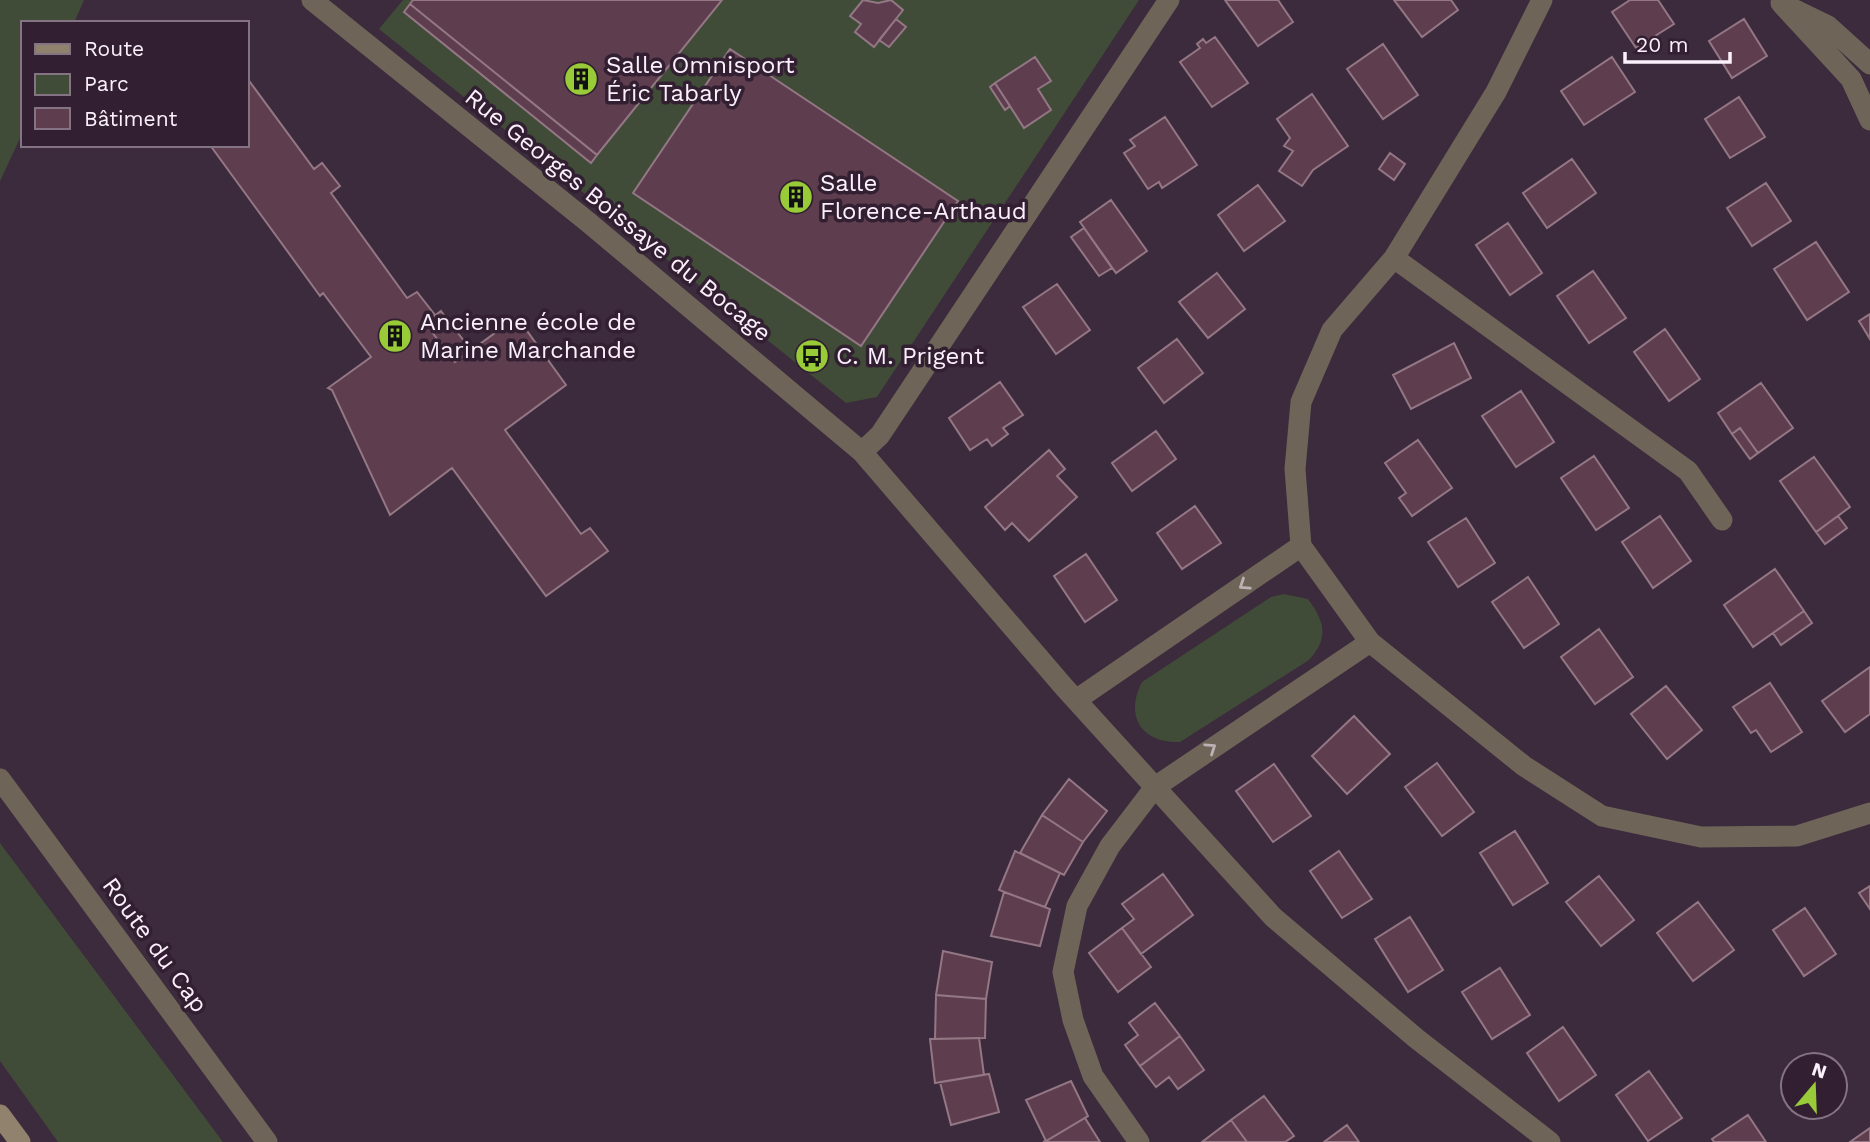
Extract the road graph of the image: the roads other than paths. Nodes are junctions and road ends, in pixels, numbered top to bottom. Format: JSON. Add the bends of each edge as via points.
{"nodes":[{"id":1,"x":312,"y":0,"type":"edge"},
{"id":2,"x":1169,"y":0,"type":"edge"},
{"id":3,"x":1542,"y":0,"type":"edge"},
{"id":4,"x":1777,"y":2,"type":"edge"},
{"id":5,"x":1870,"y":64,"type":"edge"},
{"id":6,"x":1870,"y":120,"type":"edge"},
{"id":7,"x":1394,"y":258,"type":"junction"},
{"id":8,"x":862,"y":452,"type":"junction"},
{"id":9,"x":1722,"y":520,"type":"dead end"},
{"id":10,"x":1301,"y":546,"type":"junction"},
{"id":11,"x":1370,"y":642,"type":"junction"},
{"id":12,"x":1076,"y":700,"type":"junction"},
{"id":13,"x":0,"y":779,"type":"edge"},
{"id":14,"x":1155,"y":787,"type":"junction"},
{"id":15,"x":1870,"y":813,"type":"edge"},
{"id":16,"x":0,"y":1115,"type":"edge"},
{"id":17,"x":20,"y":1142,"type":"edge"},
{"id":18,"x":267,"y":1142,"type":"edge"},
{"id":19,"x":1139,"y":1142,"type":"edge"},
{"id":20,"x":1550,"y":1142,"type":"edge"}],
"edges":[{"from":1,"to":8,"type":"street","name":"Rue Georges Boissaye du Bocage","via":[[588,222]]},
{"from":2,"to":8,"type":"street","via":[[880,435]]},
{"from":3,"to":7,"type":"street","via":[[1496,92]]},
{"from":4,"to":5,"type":"street","via":[[1828,26]]},
{"from":4,"to":6,"type":"street","via":[[1851,79]]},
{"from":7,"to":9,"type":"street","via":[[1688,471]]},
{"from":7,"to":10,"type":"street","via":[[1332,330],[1301,402],[1295,468]]},
{"from":8,"to":12,"type":"street","name":"Rue Georges Boissaye du Bocage"},
{"from":10,"to":11,"type":"street"},
{"from":10,"to":12,"type":"street","one_way":true},
{"from":14,"to":11,"type":"street","one_way":true},
{"from":11,"to":15,"type":"street","via":[[1524,766],[1602,816],[1700,838],[1797,836]]},
{"from":12,"to":14,"type":"street","name":"Rue Georges Boissaye du Bocage"},
{"from":13,"to":18,"type":"street","name":"Route du Cap"},
{"from":14,"to":19,"type":"street","via":[[1110,846],[1077,906],[1063,972],[1073,1020],[1093,1076]]},
{"from":14,"to":20,"type":"street","name":"Rue Georges Boissaye du Bocage","via":[[1273,916],[1417,1039]]},
{"from":16,"to":17,"type":"street"}]}
